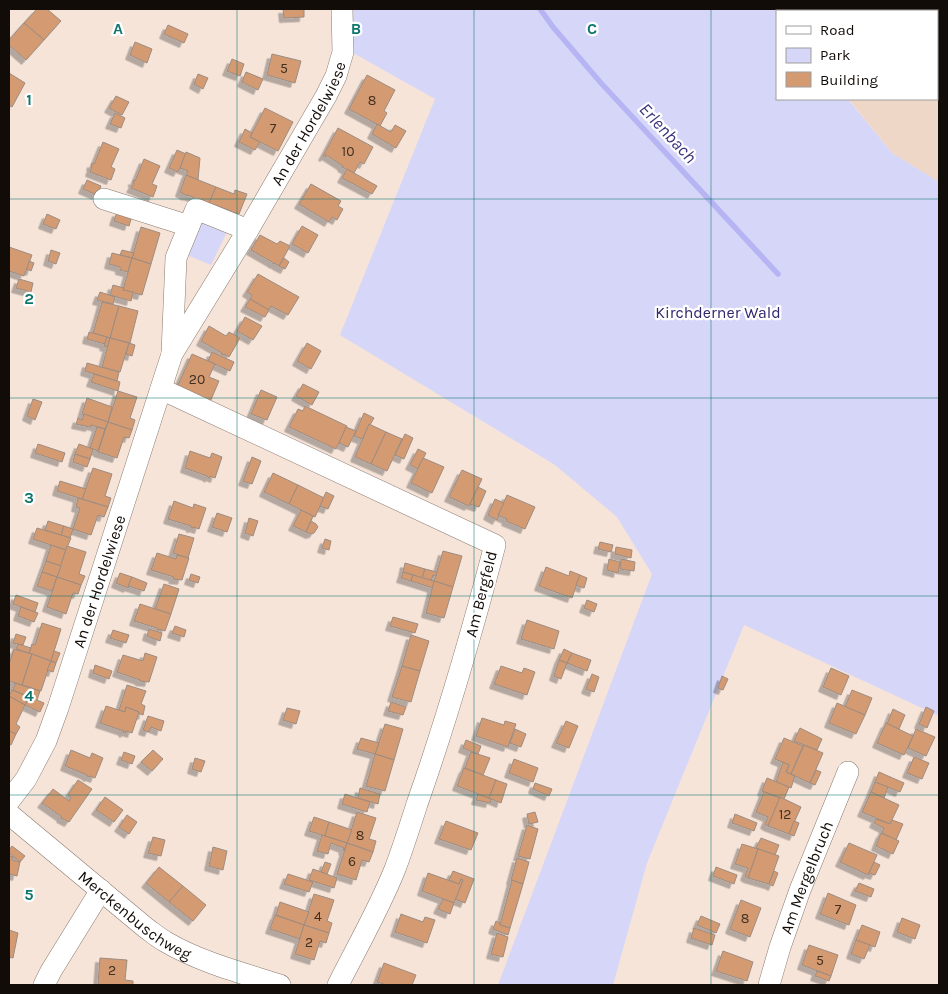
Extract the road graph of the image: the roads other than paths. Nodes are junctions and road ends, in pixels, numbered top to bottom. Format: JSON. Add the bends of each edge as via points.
{"nodes":[{"id":1,"x":342,"y":9,"type":"edge"},
{"id":2,"x":104,"y":199,"type":"dead end"},
{"id":3,"x":189,"y":226,"type":"junction"},
{"id":4,"x":248,"y":230,"type":"junction"},
{"id":5,"x":172,"y":354,"type":"junction"},
{"id":6,"x":161,"y":390,"type":"junction"},
{"id":7,"x":848,"y":772,"type":"dead end"},
{"id":8,"x":9,"y":801,"type":"edge"},
{"id":9,"x":9,"y":814,"type":"edge"},
{"id":10,"x":102,"y":890,"type":"junction"},
{"id":11,"x":44,"y":985,"type":"edge"},
{"id":12,"x":280,"y":985,"type":"edge"},
{"id":13,"x":338,"y":985,"type":"edge"},
{"id":14,"x":769,"y":985,"type":"edge"}],
"edges":[{"from":1,"to":4,"type":"street","name":"An der Hordelwiese","via":[[343,52],[336,76]]},
{"from":2,"to":3,"type":"street"},
{"from":3,"to":4,"type":"street","name":"An der Hordelwiese","via":[[196,209]]},
{"from":3,"to":5,"type":"street","name":"An der Hordelwiese","via":[[176,258]]},
{"from":4,"to":5,"type":"street","name":"An der Hordelwiese"},
{"from":5,"to":6,"type":"street","name":"An der Hordelwiese"},
{"from":6,"to":8,"type":"street","name":"An der Hordelwiese","via":[[46,741],[26,779]]},
{"from":6,"to":13,"type":"street","name":"Am Bergfeld","via":[[495,545],[451,703],[394,870]]},
{"from":7,"to":14,"type":"street","name":"Am Mergelbruch","via":[[800,890]]},
{"from":9,"to":10,"type":"street","name":"Merckenbuschweg"},
{"from":10,"to":11,"type":"street"},
{"from":10,"to":12,"type":"street","name":"Merckenbuschweg","via":[[166,942],[227,968]]}]}
